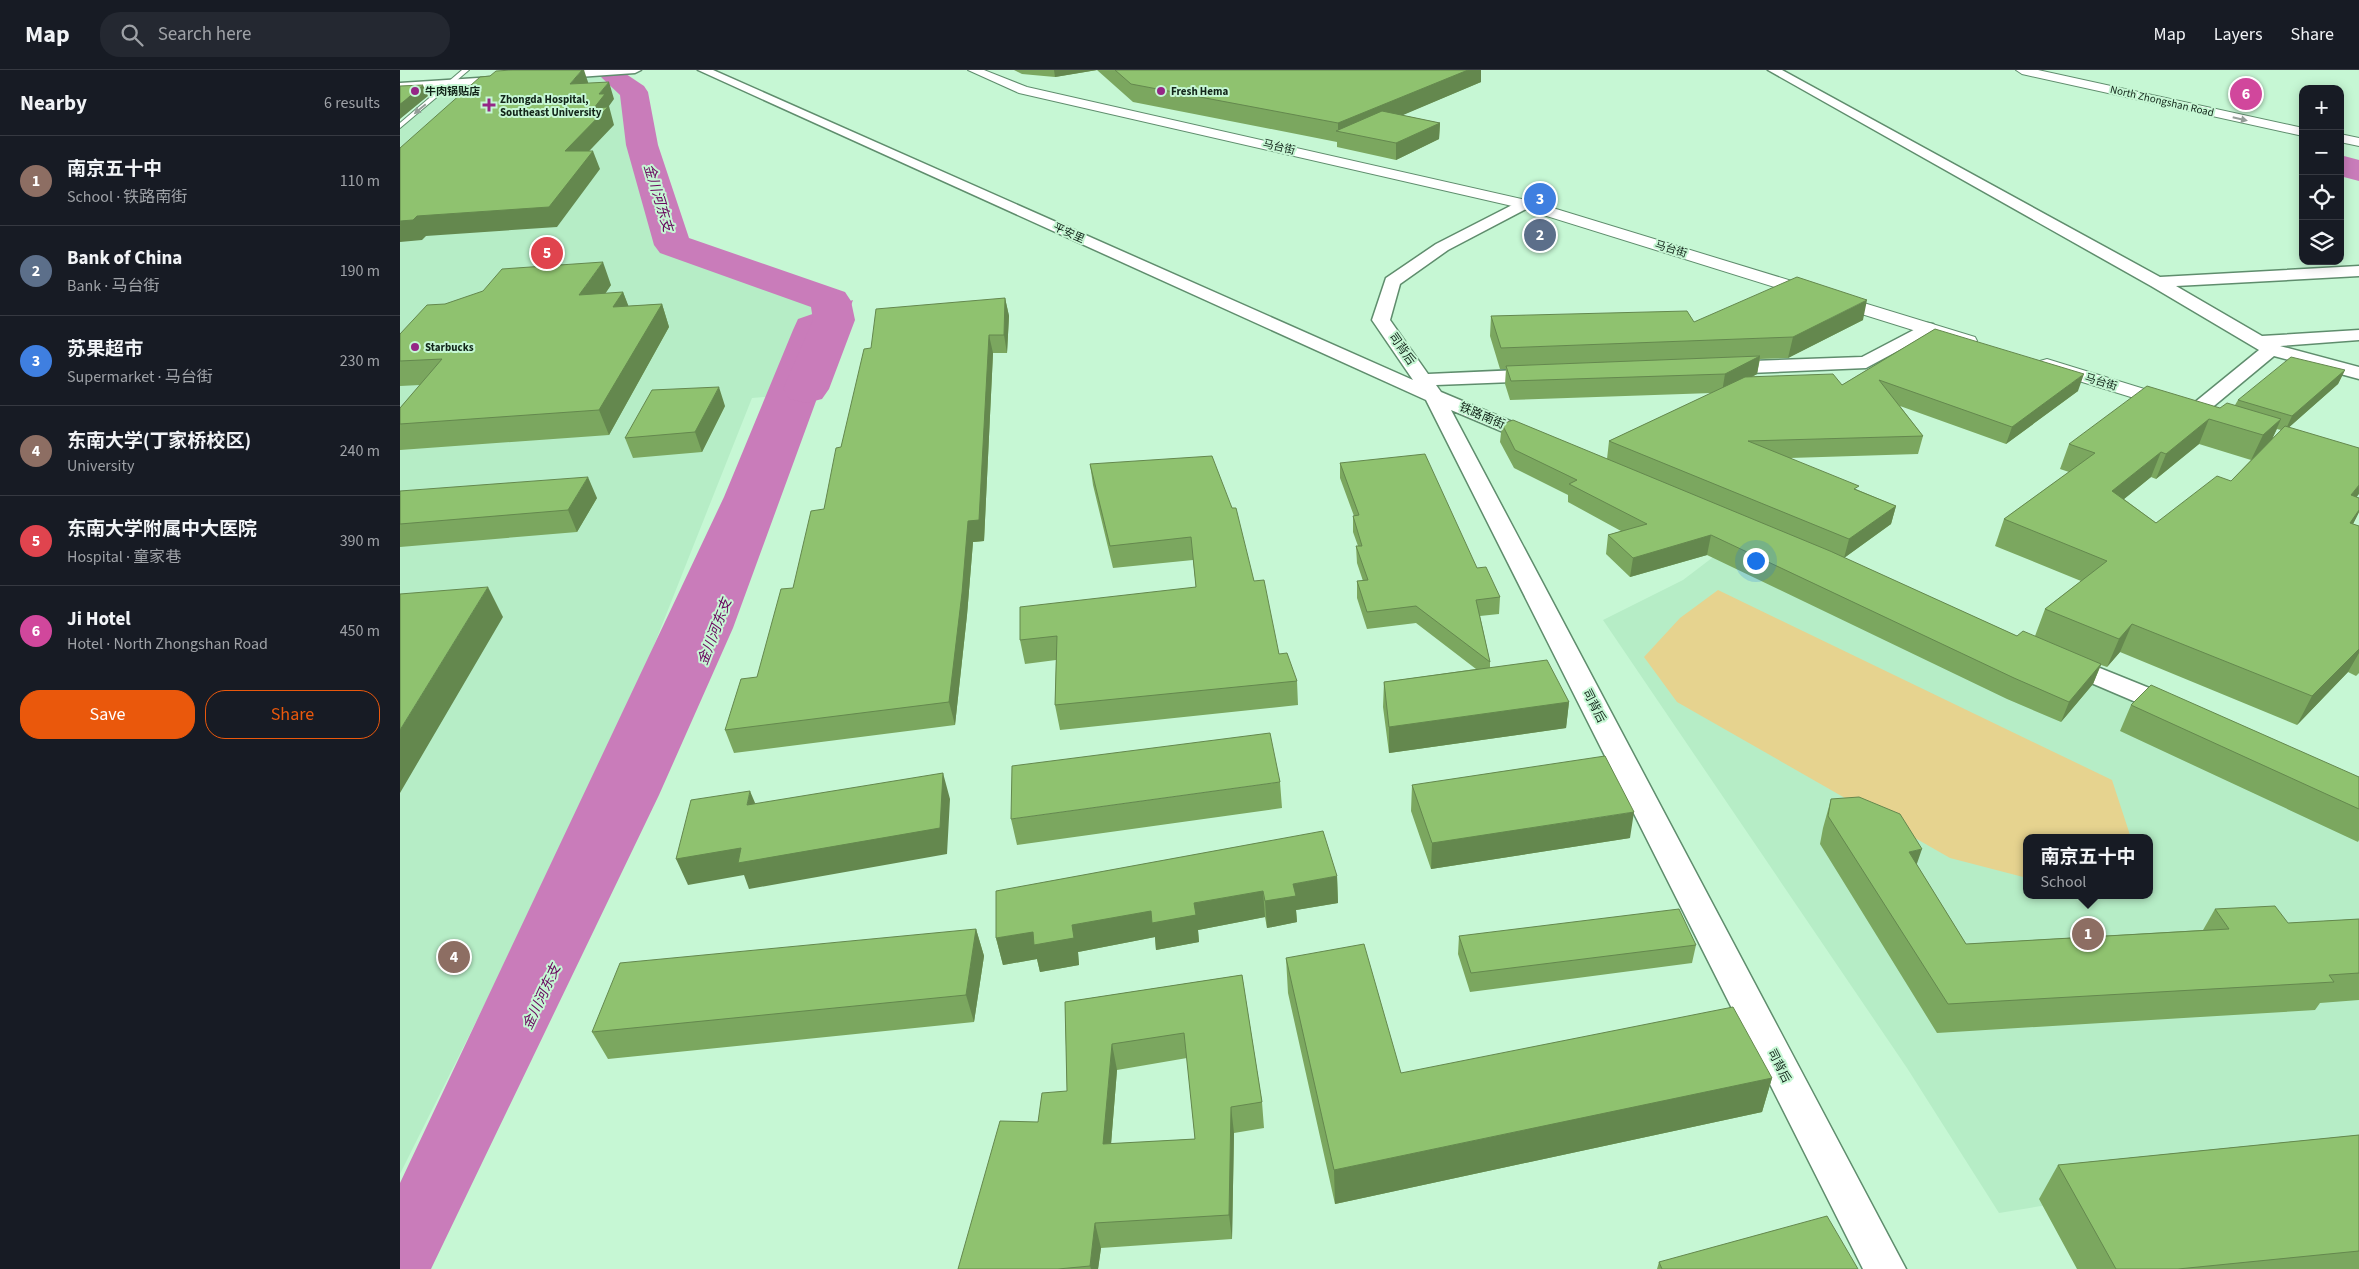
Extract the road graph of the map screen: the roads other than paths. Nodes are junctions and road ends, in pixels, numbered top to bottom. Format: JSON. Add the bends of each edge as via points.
{"nodes":[{"id":1,"x":466,"y":70,"type":"edge"},
{"id":2,"x":635,"y":70,"type":"edge"},
{"id":3,"x":704,"y":70,"type":"edge"},
{"id":4,"x":974,"y":70,"type":"edge"},
{"id":5,"x":1774,"y":70,"type":"edge"},
{"id":6,"x":2022,"y":70,"type":"edge"},
{"id":7,"x":2038,"y":70,"type":"edge"},
{"id":8,"x":537,"y":77,"type":"edge"},
{"id":9,"x":518,"y":79,"type":"edge"},
{"id":10,"x":450,"y":83,"type":"junction"},
{"id":11,"x":400,"y":87,"type":"edge"},
{"id":12,"x":2236,"y":104,"type":"dead end"},
{"id":13,"x":400,"y":126,"type":"edge"},
{"id":14,"x":2299,"y":131,"type":"edge"},
{"id":15,"x":2344,"y":139,"type":"edge"},
{"id":16,"x":2359,"y":142,"type":"edge"},
{"id":17,"x":1525,"y":204,"type":"junction"},
{"id":18,"x":2359,"y":271,"type":"edge"},
{"id":19,"x":2157,"y":282,"type":"junction"},
{"id":20,"x":1927,"y":328,"type":"junction"},
{"id":21,"x":2359,"y":335,"type":"edge"},
{"id":22,"x":1984,"y":346,"type":"edge"},
{"id":23,"x":2263,"y":346,"type":"junction"},
{"id":24,"x":2032,"y":361,"type":"edge"},
{"id":25,"x":1708,"y":368,"type":"edge"},
{"id":26,"x":2359,"y":373,"type":"edge"},
{"id":27,"x":1561,"y":374,"type":"edge"},
{"id":28,"x":1429,"y":388,"type":"junction"},
{"id":29,"x":2196,"y":411,"type":"junction"},
{"id":30,"x":2214,"y":417,"type":"edge"},
{"id":31,"x":1552,"y":445,"type":"edge"},
{"id":32,"x":2041,"y":652,"type":"edge"},
{"id":33,"x":2195,"y":716,"type":"edge"},
{"id":34,"x":1885,"y":1269,"type":"edge"}],
"edges":[{"from":1,"to":10,"type":"lane"},
{"from":2,"to":8,"type":"street"},
{"from":3,"to":28,"type":"street","name":"平安里"},
{"from":4,"to":17,"type":"street","name":"马台街","via":[[1023,90]]},
{"from":5,"to":19,"type":"street"},
{"from":6,"to":14,"type":"street","name":"North Zhongshan Road","one_way":true},
{"from":7,"to":12,"type":"street","name":"North Zhongshan Road"},
{"from":9,"to":10,"type":"street"},
{"from":10,"to":11,"type":"street"},
{"from":10,"to":13,"type":"lane","one_way":true},
{"from":15,"to":16,"type":"street"},
{"from":17,"to":20,"type":"street","name":"马台街"},
{"from":17,"to":28,"type":"street","name":"司背后","via":[[1442,248],[1392,282],[1382,320]]},
{"from":18,"to":19,"type":"street"},
{"from":19,"to":23,"type":"street"},
{"from":20,"to":22,"type":"street","name":"马台街"},
{"from":20,"to":25,"type":"street","via":[[1866,362]]},
{"from":21,"to":23,"type":"street"},
{"from":23,"to":26,"type":"street"},
{"from":23,"to":29,"type":"street"},
{"from":24,"to":29,"type":"street","name":"马台街"},
{"from":27,"to":28,"type":"street"},
{"from":28,"to":31,"type":"street","name":"铁路南街"},
{"from":28,"to":34,"type":"street","name":"司背后"},
{"from":29,"to":30,"type":"street","name":"马台街"},
{"from":32,"to":33,"type":"street"}]}
